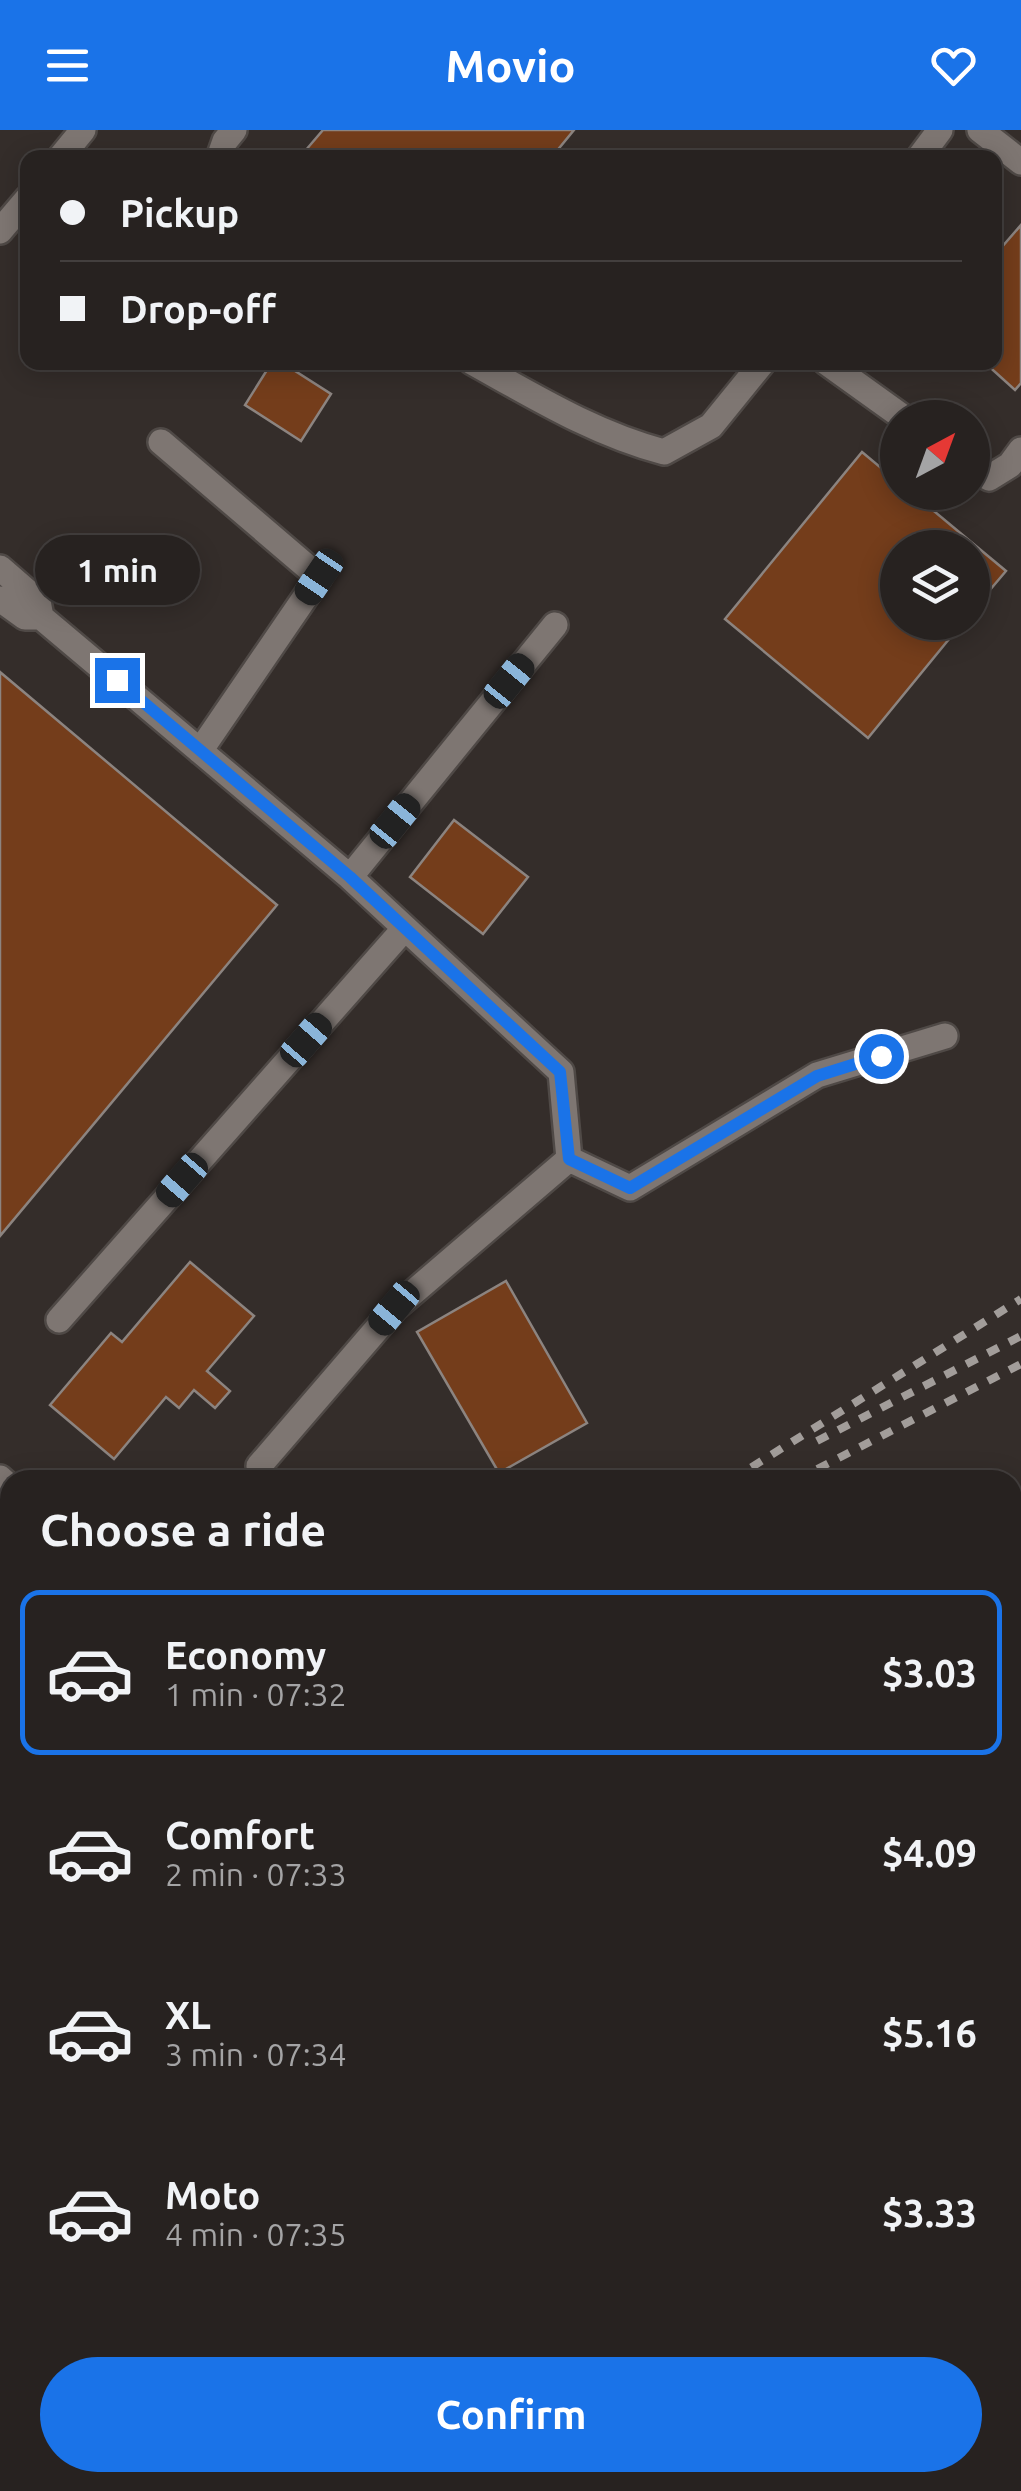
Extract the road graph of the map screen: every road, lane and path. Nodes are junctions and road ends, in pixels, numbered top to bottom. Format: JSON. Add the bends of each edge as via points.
{"nodes":[{"id":1,"x":83,"y":130,"type":"edge"},
{"id":2,"x":980,"y":130,"type":"edge"},
{"id":3,"x":67,"y":150,"type":"edge"},
{"id":4,"x":1021,"y":162,"type":"edge"},
{"id":5,"x":20,"y":207,"type":"edge"},
{"id":6,"x":0,"y":231,"type":"edge"},
{"id":7,"x":487,"y":370,"type":"edge"},
{"id":8,"x":756,"y":370,"type":"edge"},
{"id":9,"x":837,"y":370,"type":"edge"},
{"id":10,"x":880,"y":401,"type":"edge"},
{"id":11,"x":161,"y":442,"type":"dead end"},
{"id":12,"x":1021,"y":450,"type":"edge"},
{"id":13,"x":990,"y":477,"type":"edge"},
{"id":14,"x":0,"y":568,"type":"edge"},
{"id":15,"x":0,"y":598,"type":"edge"},
{"id":16,"x":42,"y":617,"type":"junction"},
{"id":17,"x":555,"y":625,"type":"dead end"},
{"id":18,"x":200,"y":751,"type":"junction"},
{"id":19,"x":350,"y":877,"type":"junction"},
{"id":20,"x":405,"y":928,"type":"junction"},
{"id":21,"x":945,"y":1036,"type":"dead end"},
{"id":22,"x":569,"y":1159,"type":"junction"},
{"id":23,"x":58,"y":1320,"type":"dead end"},
{"id":24,"x":259,"y":1466,"type":"dead end"}],
"edges":[{"from":1,"to":3,"type":"street"},
{"from":2,"to":4,"type":"street"},
{"from":5,"to":6,"type":"street"},
{"from":7,"to":8,"type":"street","via":[[580,421],[664,452],[711,426]]},
{"from":9,"to":10,"type":"street"},
{"from":11,"to":18,"type":"street","via":[[319,577]]},
{"from":12,"to":13,"type":"street"},
{"from":14,"to":16,"type":"street","via":[[38,602]]},
{"from":15,"to":16,"type":"street","via":[[25,617]]},
{"from":16,"to":18,"type":"street"},
{"from":17,"to":19,"type":"street"},
{"from":18,"to":19,"type":"street"},
{"from":19,"to":20,"type":"street"},
{"from":20,"to":22,"type":"street","via":[[560,1072]]},
{"from":20,"to":23,"type":"street"},
{"from":21,"to":22,"type":"street","via":[[817,1076],[630,1188]]},
{"from":22,"to":24,"type":"street","via":[[394,1308]]}]}
